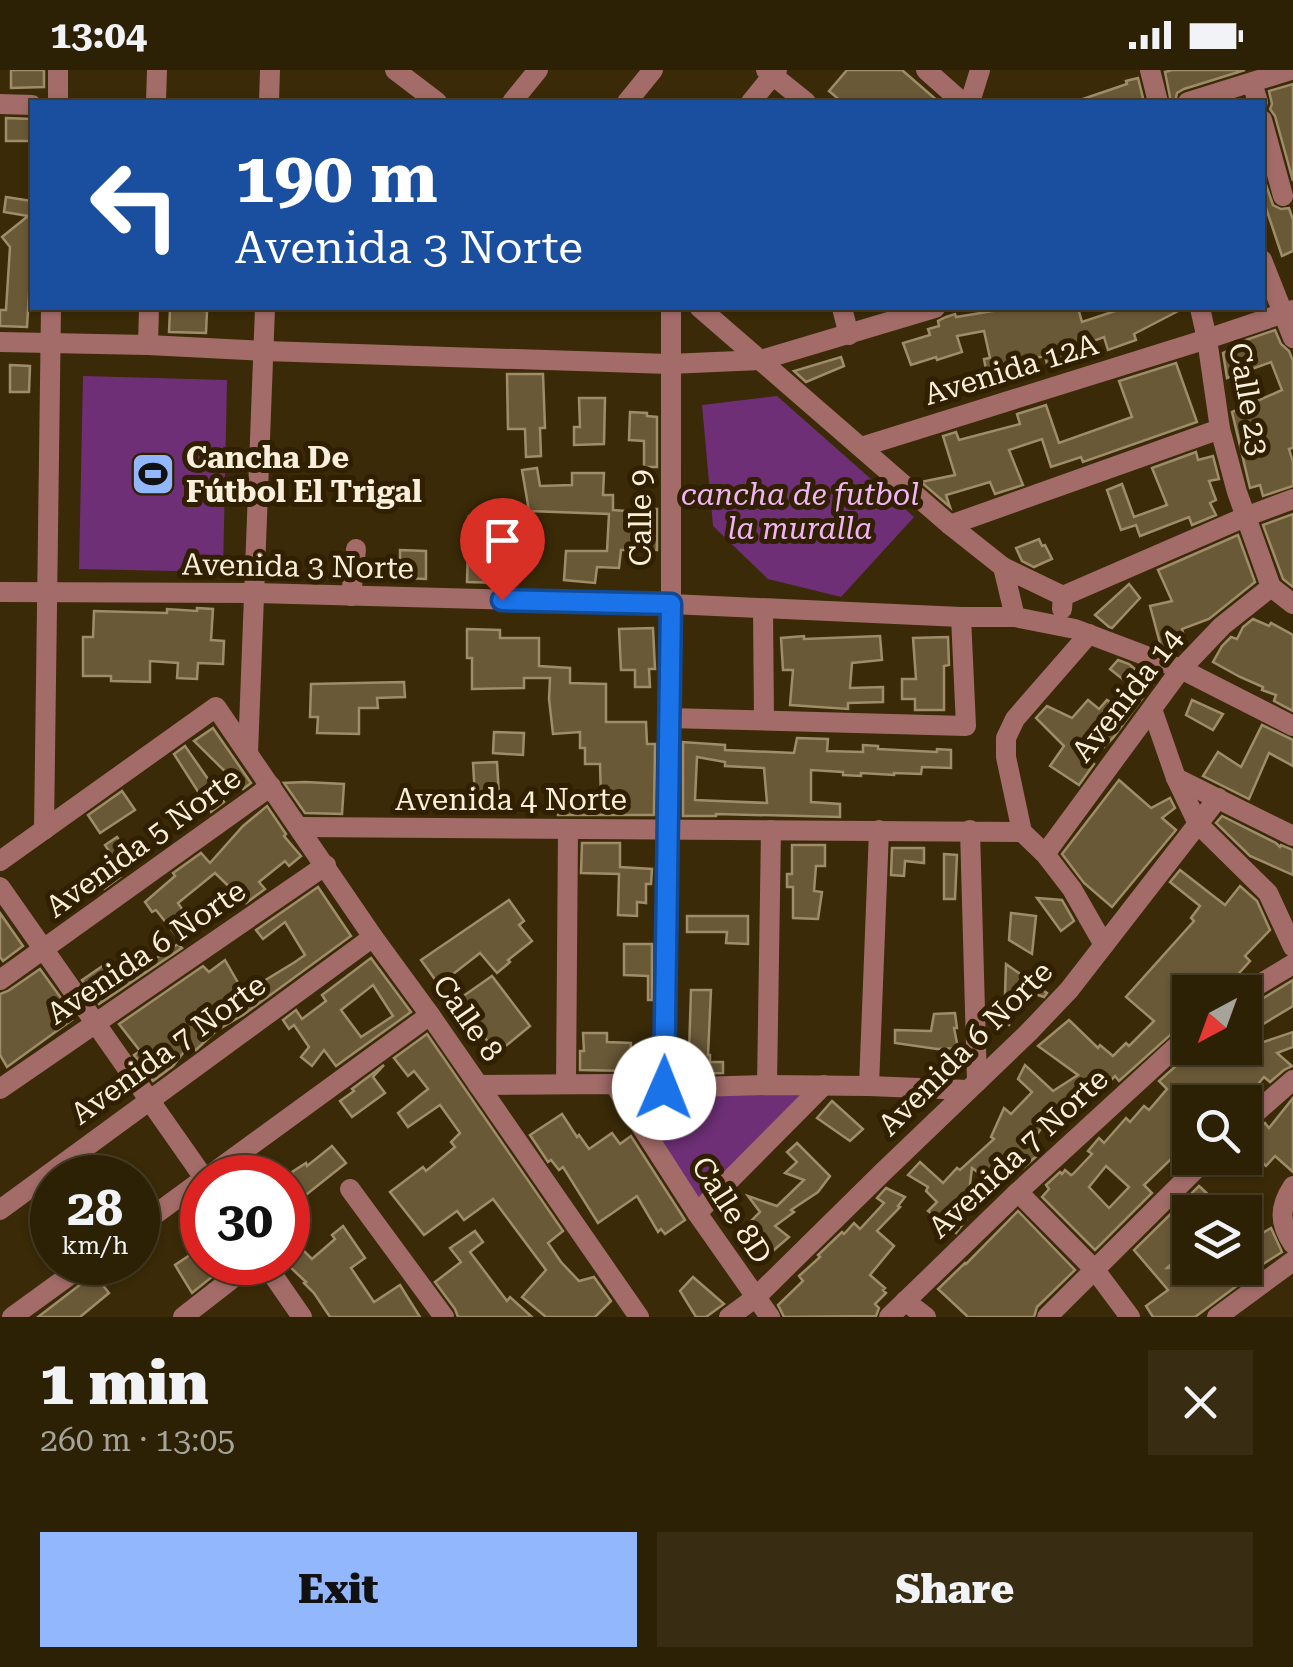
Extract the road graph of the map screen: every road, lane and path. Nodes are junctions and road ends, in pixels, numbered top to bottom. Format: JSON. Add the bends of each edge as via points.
{"nodes":[{"id":1,"x":58,"y":70,"type":"edge"},
{"id":2,"x":156,"y":70,"type":"edge"},
{"id":3,"x":270,"y":70,"type":"edge"},
{"id":4,"x":538,"y":70,"type":"edge"},
{"id":5,"x":653,"y":70,"type":"edge"},
{"id":6,"x":926,"y":70,"type":"edge"},
{"id":7,"x":980,"y":70,"type":"edge"},
{"id":8,"x":1150,"y":70,"type":"edge"},
{"id":9,"x":1291,"y":70,"type":"edge"},
{"id":10,"x":772,"y":72,"type":"edge"},
{"id":11,"x":407,"y":74,"type":"edge"},
{"id":12,"x":1255,"y":93,"type":"edge"},
{"id":13,"x":58,"y":100,"type":"edge"},
{"id":14,"x":156,"y":100,"type":"edge"},
{"id":15,"x":269,"y":100,"type":"edge"},
{"id":16,"x":436,"y":100,"type":"edge"},
{"id":17,"x":514,"y":100,"type":"edge"},
{"id":18,"x":629,"y":100,"type":"edge"},
{"id":19,"x":752,"y":100,"type":"edge"},
{"id":20,"x":804,"y":100,"type":"edge"},
{"id":21,"x":960,"y":100,"type":"edge"},
{"id":22,"x":971,"y":100,"type":"edge"},
{"id":23,"x":1158,"y":100,"type":"edge"},
{"id":24,"x":1203,"y":100,"type":"edge"},
{"id":25,"x":0,"y":104,"type":"edge"},
{"id":26,"x":30,"y":104,"type":"edge"},
{"id":27,"x":1265,"y":133,"type":"edge"},
{"id":28,"x":1280,"y":197,"type":"edge"},
{"id":29,"x":1265,"y":266,"type":"edge"},
{"id":30,"x":51,"y":310,"type":"edge"},
{"id":31,"x":149,"y":310,"type":"edge"},
{"id":32,"x":266,"y":310,"type":"edge"},
{"id":33,"x":671,"y":310,"type":"edge"},
{"id":34,"x":707,"y":310,"type":"edge"},
{"id":35,"x":843,"y":310,"type":"edge"},
{"id":36,"x":929,"y":310,"type":"edge"},
{"id":37,"x":1201,"y":310,"type":"edge"},
{"id":38,"x":1288,"y":312,"type":"edge"},
{"id":39,"x":849,"y":335,"type":"junction"},
{"id":40,"x":1293,"y":338,"type":"edge"},
{"id":41,"x":1208,"y":339,"type":"junction"},
{"id":42,"x":0,"y":342,"type":"edge"},
{"id":43,"x":50,"y":343,"type":"junction"},
{"id":44,"x":148,"y":345,"type":"junction"},
{"id":45,"x":265,"y":351,"type":"junction"},
{"id":46,"x":761,"y":360,"type":"junction"},
{"id":47,"x":669,"y":364,"type":"junction"},
{"id":48,"x":1220,"y":429,"type":"junction"},
{"id":49,"x":861,"y":448,"type":"junction"},
{"id":50,"x":1293,"y":499,"type":"edge"},
{"id":51,"x":1245,"y":517,"type":"junction"},
{"id":52,"x":950,"y":525,"type":"junction"},
{"id":53,"x":356,"y":548,"type":"dead end"},
{"id":54,"x":1003,"y":567,"type":"junction"},
{"id":55,"x":1271,"y":586,"type":"junction"},
{"id":56,"x":0,"y":592,"type":"edge"},
{"id":57,"x":46,"y":593,"type":"junction"},
{"id":58,"x":255,"y":593,"type":"junction"},
{"id":59,"x":352,"y":596,"type":"junction"},
{"id":60,"x":1063,"y":596,"type":"junction"},
{"id":61,"x":671,"y":604,"type":"junction"},
{"id":62,"x":1293,"y":604,"type":"edge"},
{"id":63,"x":764,"y":609,"type":"junction"},
{"id":64,"x":960,"y":617,"type":"junction"},
{"id":65,"x":1015,"y":617,"type":"junction"},
{"id":66,"x":1061,"y":625,"type":"junction"},
{"id":67,"x":1089,"y":634,"type":"junction"},
{"id":68,"x":1181,"y":669,"type":"junction"},
{"id":69,"x":1152,"y":709,"type":"junction"},
{"id":70,"x":670,"y":718,"type":"junction"},
{"id":71,"x":764,"y":720,"type":"junction"},
{"id":72,"x":1293,"y":726,"type":"edge"},
{"id":73,"x":248,"y":753,"type":"junction"},
{"id":74,"x":1176,"y":778,"type":"junction"},
{"id":75,"x":271,"y":786,"type":"junction"},
{"id":76,"x":1218,"y":798,"type":"junction"},
{"id":77,"x":1198,"y":824,"type":"junction"},
{"id":78,"x":300,"y":828,"type":"junction"},
{"id":79,"x":568,"y":829,"type":"junction"},
{"id":80,"x":668,"y":829,"type":"junction"},
{"id":81,"x":44,"y":830,"type":"junction"},
{"id":82,"x":770,"y":830,"type":"junction"},
{"id":83,"x":879,"y":830,"type":"junction"},
{"id":84,"x":970,"y":830,"type":"junction"},
{"id":85,"x":1022,"y":832,"type":"junction"},
{"id":86,"x":1293,"y":836,"type":"edge"},
{"id":87,"x":1045,"y":854,"type":"junction"},
{"id":88,"x":0,"y":861,"type":"edge"},
{"id":89,"x":326,"y":865,"type":"junction"},
{"id":90,"x":0,"y":888,"type":"edge"},
{"id":91,"x":373,"y":937,"type":"junction"},
{"id":92,"x":1104,"y":946,"type":"junction"},
{"id":93,"x":1293,"y":947,"type":"edge"},
{"id":94,"x":44,"y":951,"type":"junction"},
{"id":95,"x":1293,"y":964,"type":"edge"},
{"id":96,"x":0,"y":980,"type":"edge"},
{"id":97,"x":1262,"y":983,"type":"edge"},
{"id":98,"x":430,"y":1016,"type":"junction"},
{"id":99,"x":95,"y":1022,"type":"junction"},
{"id":100,"x":1172,"y":1051,"type":"edge"},
{"id":101,"x":1293,"y":1080,"type":"edge"},
{"id":102,"x":478,"y":1084,"type":"junction"},
{"id":103,"x":566,"y":1084,"type":"junction"},
{"id":104,"x":614,"y":1084,"type":"junction"},
{"id":105,"x":767,"y":1085,"type":"junction"},
{"id":106,"x":824,"y":1086,"type":"junction"},
{"id":107,"x":869,"y":1086,"type":"junction"},
{"id":108,"x":973,"y":1086,"type":"junction"},
{"id":109,"x":664,"y":1088,"type":"junction"},
{"id":110,"x":0,"y":1089,"type":"edge"},
{"id":111,"x":149,"y":1099,"type":"junction"},
{"id":112,"x":1262,"y":1107,"type":"edge"},
{"id":113,"x":188,"y":1155,"type":"edge"},
{"id":114,"x":236,"y":1155,"type":"edge"},
{"id":115,"x":1191,"y":1175,"type":"edge"},
{"id":116,"x":1293,"y":1186,"type":"edge"},
{"id":117,"x":350,"y":1189,"type":"dead end"},
{"id":118,"x":1018,"y":1192,"type":"junction"},
{"id":119,"x":0,"y":1210,"type":"edge"},
{"id":120,"x":697,"y":1213,"type":"junction"},
{"id":121,"x":1293,"y":1244,"type":"edge"},
{"id":122,"x":1293,"y":1261,"type":"edge"},
{"id":123,"x":1096,"y":1270,"type":"junction"},
{"id":124,"x":56,"y":1285,"type":"edge"},
{"id":125,"x":224,"y":1285,"type":"edge"},
{"id":126,"x":280,"y":1285,"type":"edge"},
{"id":127,"x":755,"y":1298,"type":"junction"},
{"id":128,"x":905,"y":1301,"type":"junction"},
{"id":129,"x":12,"y":1317,"type":"edge"},
{"id":130,"x":183,"y":1317,"type":"edge"},
{"id":131,"x":302,"y":1317,"type":"edge"},
{"id":132,"x":444,"y":1317,"type":"edge"},
{"id":133,"x":640,"y":1317,"type":"edge"},
{"id":134,"x":728,"y":1317,"type":"edge"},
{"id":135,"x":770,"y":1317,"type":"edge"},
{"id":136,"x":889,"y":1317,"type":"edge"},
{"id":137,"x":926,"y":1317,"type":"edge"},
{"id":138,"x":1046,"y":1317,"type":"edge"},
{"id":139,"x":1130,"y":1317,"type":"edge"},
{"id":140,"x":1216,"y":1317,"type":"edge"}],
"edges":[{"from":1,"to":13,"type":"street"},
{"from":2,"to":14,"type":"street"},
{"from":3,"to":15,"type":"street"},
{"from":4,"to":17,"type":"street"},
{"from":5,"to":18,"type":"street"},
{"from":6,"to":21,"type":"street"},
{"from":7,"to":22,"type":"street"},
{"from":8,"to":23,"type":"street"},
{"from":9,"to":12,"type":"street"},
{"from":10,"to":19,"type":"street"},
{"from":10,"to":20,"type":"street"},
{"from":11,"to":16,"type":"street"},
{"from":12,"to":24,"type":"street"},
{"from":25,"to":26,"type":"street"},
{"from":27,"to":28,"type":"street"},
{"from":29,"to":38,"type":"street"},
{"from":30,"to":43,"type":"street"},
{"from":31,"to":44,"type":"street"},
{"from":32,"to":45,"type":"street"},
{"from":33,"to":47,"type":"street","name":"Calle 9"},
{"from":34,"to":46,"type":"street"},
{"from":35,"to":39,"type":"street"},
{"from":36,"to":39,"type":"street"},
{"from":37,"to":41,"type":"street","name":"Calle 23"},
{"from":38,"to":40,"type":"street"},
{"from":38,"to":41,"type":"street","name":"Avenida 12A"},
{"from":39,"to":46,"type":"street"},
{"from":41,"to":48,"type":"street","name":"Calle 23"},
{"from":41,"to":49,"type":"street","name":"Avenida 12A"},
{"from":42,"to":43,"type":"street"},
{"from":43,"to":44,"type":"street"},
{"from":43,"to":57,"type":"street"},
{"from":44,"to":45,"type":"street"},
{"from":45,"to":47,"type":"street"},
{"from":45,"to":58,"type":"street"},
{"from":46,"to":47,"type":"street"},
{"from":46,"to":49,"type":"street"},
{"from":47,"to":61,"type":"street","name":"Calle 9"},
{"from":48,"to":51,"type":"street","name":"Calle 23"},
{"from":48,"to":52,"type":"street"},
{"from":49,"to":52,"type":"street"},
{"from":50,"to":51,"type":"street"},
{"from":51,"to":55,"type":"street","name":"Calle 23"},
{"from":51,"to":60,"type":"street"},
{"from":52,"to":54,"type":"street"},
{"from":53,"to":59,"type":"street"},
{"from":54,"to":60,"type":"street"},
{"from":54,"to":65,"type":"street"},
{"from":55,"to":62,"type":"street"},
{"from":55,"to":68,"type":"street","name":"Avenida 14"},
{"from":56,"to":57,"type":"street","name":"Avenida 3 Norte"},
{"from":57,"to":58,"type":"street","name":"Avenida 3 Norte"},
{"from":57,"to":81,"type":"street"},
{"from":58,"to":59,"type":"street","name":"Avenida 3 Norte"},
{"from":58,"to":73,"type":"street"},
{"from":59,"to":61,"type":"street","name":"Avenida 3 Norte"},
{"from":60,"to":66,"type":"street"},
{"from":61,"to":63,"type":"street","name":"Avenida 3 Norte"},
{"from":61,"to":70,"type":"street","name":"Calle 9"},
{"from":63,"to":64,"type":"street","name":"Avenida 3 Norte"},
{"from":63,"to":71,"type":"street"},
{"from":64,"to":65,"type":"street","name":"Avenida 3 Norte"},
{"from":64,"to":71,"type":"street","via":[[966,726]]},
{"from":65,"to":66,"type":"street","name":"Avenida 3 Norte"},
{"from":66,"to":67,"type":"street","name":"Avenida 3 Norte"},
{"from":67,"to":68,"type":"street","name":"Avenida 3 Norte"},
{"from":67,"to":85,"type":"street","via":[[1006,738]]},
{"from":68,"to":69,"type":"street","name":"Avenida 14"},
{"from":68,"to":72,"type":"street","name":"Avenida 3 Norte"},
{"from":69,"to":74,"type":"street"},
{"from":69,"to":87,"type":"street","name":"Avenida 14"},
{"from":70,"to":71,"type":"street"},
{"from":70,"to":80,"type":"street","name":"Calle 9"},
{"from":73,"to":75,"type":"street","name":"Calle 8"},
{"from":73,"to":81,"type":"street","name":"Calle 8","via":[[216,707]]},
{"from":74,"to":76,"type":"street"},
{"from":74,"to":77,"type":"street"},
{"from":75,"to":78,"type":"street","name":"Calle 8"},
{"from":75,"to":94,"type":"street","name":"Avenida 5 Norte"},
{"from":76,"to":77,"type":"street","name":"Avenida 6 Norte"},
{"from":76,"to":86,"type":"street"},
{"from":77,"to":92,"type":"street","name":"Avenida 6 Norte"},
{"from":77,"to":93,"type":"street","via":[[1268,893]]},
{"from":78,"to":79,"type":"street","name":"Avenida 4 Norte"},
{"from":78,"to":89,"type":"street","name":"Calle 8"},
{"from":79,"to":80,"type":"street","name":"Avenida 4 Norte"},
{"from":79,"to":103,"type":"street"},
{"from":80,"to":82,"type":"street","name":"Avenida 4 Norte"},
{"from":80,"to":109,"type":"street","name":"Calle 9"},
{"from":81,"to":88,"type":"street"},
{"from":82,"to":83,"type":"street","name":"Avenida 4 Norte"},
{"from":82,"to":105,"type":"street"},
{"from":83,"to":84,"type":"street","name":"Avenida 4 Norte"},
{"from":83,"to":107,"type":"street"},
{"from":84,"to":85,"type":"street","name":"Avenida 4 Norte"},
{"from":84,"to":108,"type":"street"},
{"from":85,"to":87,"type":"street"},
{"from":87,"to":92,"type":"street"},
{"from":89,"to":91,"type":"street","name":"Calle 8"},
{"from":89,"to":99,"type":"street","name":"Avenida 6 Norte"},
{"from":90,"to":94,"type":"street"},
{"from":91,"to":98,"type":"street","name":"Calle 8"},
{"from":91,"to":111,"type":"street","name":"Avenida 7 Norte"},
{"from":92,"to":108,"type":"street","name":"Avenida 6 Norte"},
{"from":94,"to":96,"type":"street","name":"Avenida 5 Norte"},
{"from":94,"to":99,"type":"street"},
{"from":95,"to":97,"type":"street"},
{"from":98,"to":102,"type":"street","name":"Calle 8"},
{"from":98,"to":114,"type":"street"},
{"from":99,"to":110,"type":"street","name":"Avenida 6 Norte"},
{"from":99,"to":111,"type":"street"},
{"from":100,"to":118,"type":"street","name":"Avenida 7 Norte"},
{"from":101,"to":112,"type":"street"},
{"from":102,"to":103,"type":"street"},
{"from":102,"to":133,"type":"street","name":"Calle 8"},
{"from":103,"to":104,"type":"street"},
{"from":104,"to":109,"type":"street"},
{"from":104,"to":120,"type":"street","name":"Calle 8D"},
{"from":105,"to":106,"type":"street"},
{"from":105,"to":109,"type":"street"},
{"from":106,"to":107,"type":"street"},
{"from":106,"to":120,"type":"street"},
{"from":107,"to":108,"type":"street"},
{"from":108,"to":127,"type":"street","name":"Avenida 6 Norte"},
{"from":111,"to":113,"type":"street"},
{"from":111,"to":119,"type":"street","name":"Avenida 7 Norte"},
{"from":115,"to":123,"type":"street"},
{"from":116,"to":121,"type":"street","via":[[1281,1216]]},
{"from":117,"to":132,"type":"street"},
{"from":118,"to":123,"type":"street"},
{"from":118,"to":128,"type":"street","name":"Avenida 7 Norte"},
{"from":120,"to":127,"type":"street","name":"Calle 8D"},
{"from":122,"to":140,"type":"street"},
{"from":123,"to":138,"type":"street"},
{"from":123,"to":139,"type":"street"},
{"from":124,"to":129,"type":"street"},
{"from":125,"to":130,"type":"street"},
{"from":126,"to":131,"type":"street"},
{"from":127,"to":134,"type":"street","name":"Avenida 6 Norte"},
{"from":127,"to":135,"type":"street","name":"Calle 8D"},
{"from":128,"to":136,"type":"street","name":"Avenida 7 Norte"},
{"from":128,"to":137,"type":"street"}]}
